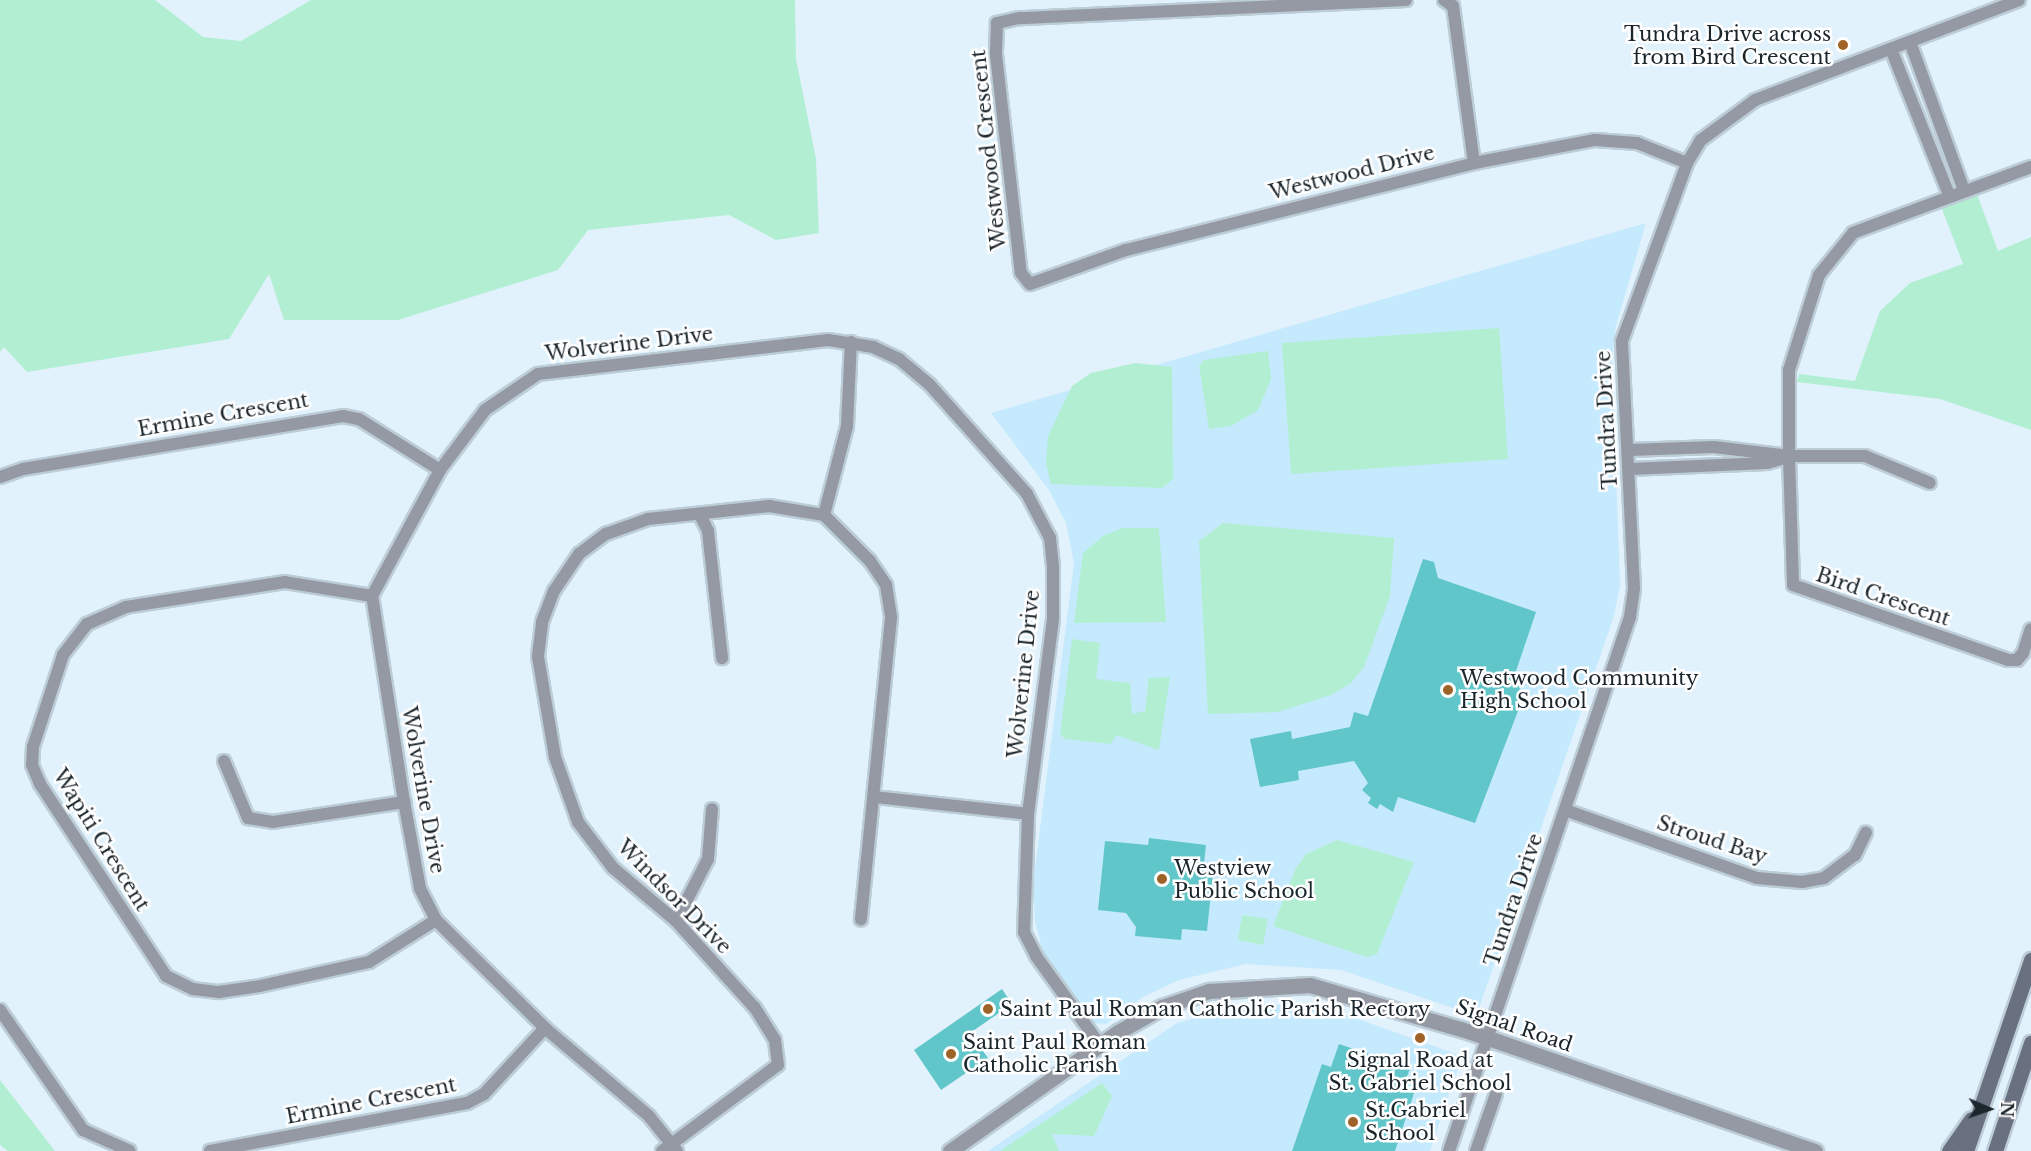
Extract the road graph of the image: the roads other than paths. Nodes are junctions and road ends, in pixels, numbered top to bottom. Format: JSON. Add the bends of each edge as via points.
{"nodes":[{"id":1,"x":1406,"y":0,"type":"edge"},
{"id":2,"x":1444,"y":0,"type":"edge"},
{"id":3,"x":2019,"y":0,"type":"edge"},
{"id":4,"x":1910,"y":42,"type":"junction"},
{"id":5,"x":1891,"y":49,"type":"junction"},
{"id":6,"x":1939,"y":117,"type":"junction"},
{"id":7,"x":1920,"y":124,"type":"junction"},
{"id":8,"x":1474,"y":163,"type":"junction"},
{"id":9,"x":1687,"y":163,"type":"junction"},
{"id":10,"x":2031,"y":166,"type":"edge"},
{"id":11,"x":1964,"y":190,"type":"junction"},
{"id":12,"x":1949,"y":195,"type":"junction"},
{"id":13,"x":1030,"y":284,"type":"joint"},
{"id":14,"x":851,"y":342,"type":"junction"},
{"id":15,"x":1714,"y":447,"type":"junction"},
{"id":16,"x":1629,"y":450,"type":"junction"},
{"id":17,"x":1789,"y":456,"type":"junction"},
{"id":18,"x":1715,"y":465,"type":"junction"},
{"id":19,"x":1630,"y":469,"type":"junction"},
{"id":20,"x":440,"y":470,"type":"junction"},
{"id":21,"x":0,"y":477,"type":"edge"},
{"id":22,"x":1929,"y":483,"type":"dead end"},
{"id":23,"x":700,"y":515,"type":"junction"},
{"id":24,"x":824,"y":515,"type":"junction"},
{"id":25,"x":372,"y":596,"type":"junction"},
{"id":26,"x":2031,"y":629,"type":"edge"},
{"id":27,"x":722,"y":658,"type":"dead end"},
{"id":28,"x":224,"y":761,"type":"dead end"},
{"id":29,"x":875,"y":797,"type":"junction"},
{"id":30,"x":404,"y":802,"type":"junction"},
{"id":31,"x":712,"y":809,"type":"dead end"},
{"id":32,"x":1565,"y":810,"type":"junction"},
{"id":33,"x":1028,"y":814,"type":"junction"},
{"id":34,"x":1866,"y":832,"type":"dead end"},
{"id":35,"x":436,"y":920,"type":"junction"},
{"id":36,"x":861,"y":920,"type":"dead end"},
{"id":37,"x":676,"y":921,"type":"junction"},
{"id":38,"x":2031,"y":960,"type":"edge"},
{"id":39,"x":0,"y":1011,"type":"edge"},
{"id":40,"x":545,"y":1028,"type":"junction"},
{"id":41,"x":1487,"y":1038,"type":"junction"},
{"id":42,"x":2031,"y":1043,"type":"edge"},
{"id":43,"x":1100,"y":1045,"type":"junction"},
{"id":44,"x":1496,"y":1094,"type":"dead end"},
{"id":45,"x":1983,"y":1101,"type":"junction"},
{"id":46,"x":671,"y":1148,"type":"edge"},
{"id":47,"x":130,"y":1151,"type":"edge"},
{"id":48,"x":210,"y":1151,"type":"edge"},
{"id":49,"x":950,"y":1151,"type":"edge"},
{"id":50,"x":1449,"y":1151,"type":"edge"},
{"id":51,"x":1476,"y":1151,"type":"edge"},
{"id":52,"x":1815,"y":1151,"type":"edge"},
{"id":53,"x":1949,"y":1151,"type":"edge"},
{"id":54,"x":1966,"y":1151,"type":"edge"},
{"id":55,"x":1995,"y":1151,"type":"edge"}],
"edges":[{"from":1,"to":13,"type":"street","name":"Westwood Crescent","via":[[1019,18],[998,23],[996,55],[1021,273]]},
{"from":2,"to":8,"type":"street","via":[[1453,6]]},
{"from":3,"to":4,"type":"street","name":"Tundra Drive"},
{"from":4,"to":5,"type":"street","name":"Tundra Drive"},
{"from":4,"to":6,"type":"street"},
{"from":5,"to":7,"type":"street"},
{"from":5,"to":9,"type":"street","name":"Tundra Drive","via":[[1755,100],[1701,140]]},
{"from":6,"to":7,"type":"street"},
{"from":6,"to":11,"type":"street"},
{"from":7,"to":12,"type":"street"},
{"from":8,"to":9,"type":"street","name":"Westwood Drive","via":[[1614,139]]},
{"from":8,"to":13,"type":"street","name":"Westwood Drive","via":[[1126,250]]},
{"from":9,"to":16,"type":"street","name":"Tundra Drive","via":[[1622,342]]},
{"from":10,"to":11,"type":"street","name":"Bird Crescent"},
{"from":11,"to":12,"type":"street","name":"Bird Crescent"},
{"from":12,"to":17,"type":"street","name":"Bird Crescent","via":[[1853,233],[1819,275],[1789,370]]},
{"from":14,"to":20,"type":"street","name":"Wolverine Drive","via":[[828,340],[538,374],[485,410]]},
{"from":14,"to":24,"type":"street","via":[[847,426]]},
{"from":14,"to":33,"type":"street","name":"Wolverine Drive","via":[[899,359],[930,385],[1028,494],[1050,538],[1053,618]]},
{"from":15,"to":16,"type":"street"},
{"from":15,"to":17,"type":"street"},
{"from":15,"to":18,"type":"street"},
{"from":16,"to":19,"type":"street","name":"Tundra Drive"},
{"from":17,"to":18,"type":"street","via":[[1767,463]]},
{"from":17,"to":22,"type":"street","via":[[1865,456]]},
{"from":17,"to":26,"type":"street","name":"Bird Crescent","via":[[1793,585],[2008,660],[2017,660],[2023,653]]},
{"from":18,"to":19,"type":"street"},
{"from":19,"to":32,"type":"street","name":"Tundra Drive","via":[[1631,610]]},
{"from":20,"to":21,"type":"street","name":"Ermine Crescent","via":[[359,419],[343,416],[23,469]]},
{"from":20,"to":25,"type":"street","name":"Wolverine Drive"},
{"from":23,"to":24,"type":"street","name":"Windsor Drive","via":[[768,506]]},
{"from":23,"to":27,"type":"street","via":[[708,531]]},
{"from":23,"to":37,"type":"street","name":"Windsor Drive","via":[[625,524],[579,554],[554,591],[542,622],[538,656],[555,757],[578,822],[613,868]]},
{"from":24,"to":29,"type":"street","name":"Windsor Drive","via":[[846,532],[886,585],[891,618]]},
{"from":25,"to":30,"type":"street","name":"Wolverine Drive"},
{"from":25,"to":35,"type":"street","name":"Wapiti Crescent","via":[[285,582],[126,607],[87,624],[63,655],[33,747],[33,765],[40,784],[166,976],[193,989],[219,992],[261,986],[369,962]]},
{"from":28,"to":30,"type":"street","via":[[248,818],[273,822]]},
{"from":29,"to":33,"type":"street"},
{"from":29,"to":36,"type":"street","name":"Windsor Drive"},
{"from":30,"to":35,"type":"street","name":"Wolverine Drive","via":[[420,888]]},
{"from":31,"to":37,"type":"street","via":[[708,859]]},
{"from":32,"to":34,"type":"street","name":"Stroud Bay","via":[[1757,878],[1802,882],[1824,878],[1855,855]]},
{"from":32,"to":41,"type":"street","name":"Tundra Drive"},
{"from":33,"to":43,"type":"street","name":"Wolverine Drive","via":[[1024,932],[1036,956]]},
{"from":35,"to":40,"type":"street","name":"Wolverine Drive"},
{"from":37,"to":46,"type":"street","name":"Windsor Drive","via":[[754,1007],[775,1040],[778,1065]]},
{"from":38,"to":45,"type":"main road"},
{"from":39,"to":47,"type":"street","via":[[83,1130]]},
{"from":40,"to":46,"type":"street","name":"Wolverine Drive","via":[[649,1116]]},
{"from":40,"to":48,"type":"street","name":"Ermine Crescent","via":[[484,1094],[467,1103]]},
{"from":41,"to":43,"type":"street","name":"Signal Road","via":[[1310,985],[1209,991],[1162,1008]]},
{"from":41,"to":50,"type":"street","name":"Tundra Drive"},
{"from":41,"to":52,"type":"street","name":"Signal Road"},
{"from":42,"to":55,"type":"main road"},
{"from":43,"to":49,"type":"street","name":"Signal Road"},
{"from":44,"to":51,"type":"street"},
{"from":45,"to":53,"type":"main road"},
{"from":45,"to":54,"type":"main road"}]}
